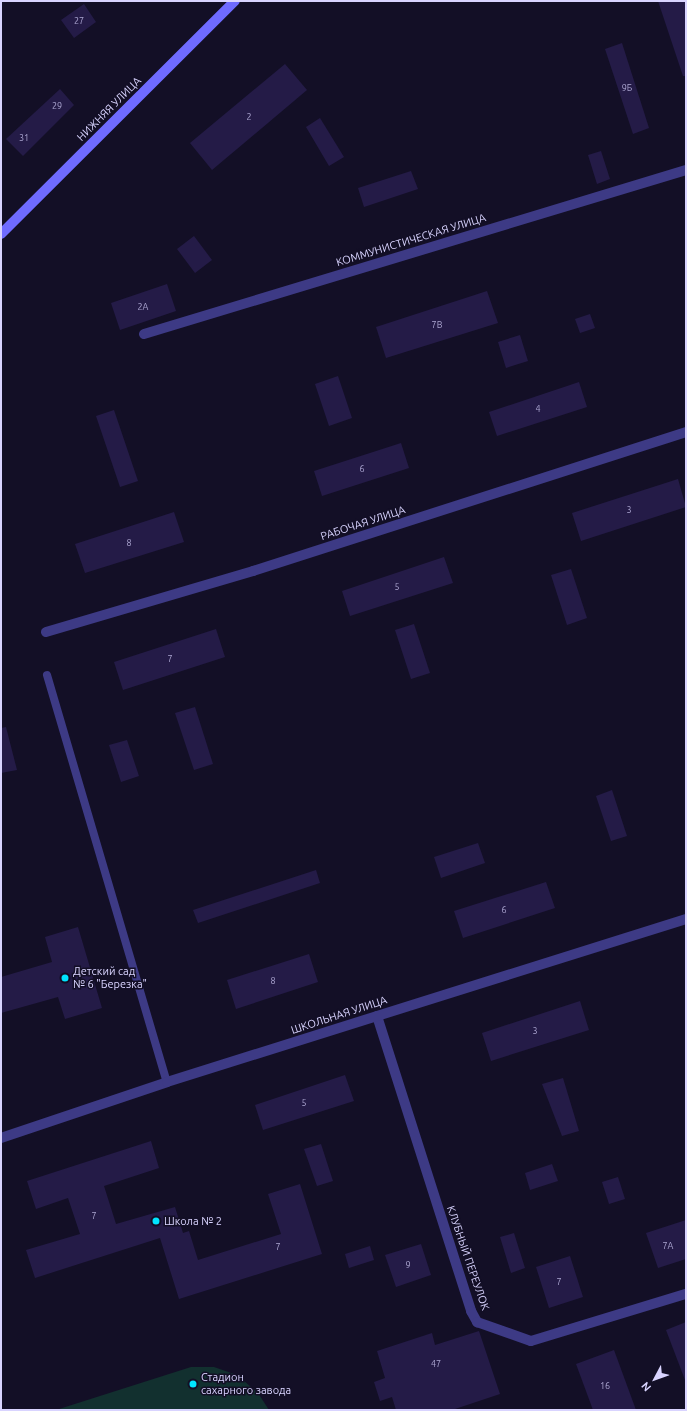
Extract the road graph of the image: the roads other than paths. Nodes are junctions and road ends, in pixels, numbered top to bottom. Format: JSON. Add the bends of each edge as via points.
{"nodes":[{"id":1,"x":235,"y":1,"type":"edge"},
{"id":2,"x":686,"y":170,"type":"edge"},
{"id":3,"x":1,"y":234,"type":"edge"},
{"id":4,"x":144,"y":334,"type":"dead end"},
{"id":5,"x":686,"y":432,"type":"edge"},
{"id":6,"x":46,"y":632,"type":"dead end"},
{"id":7,"x":47,"y":675,"type":"dead end"},
{"id":8,"x":686,"y":919,"type":"edge"},
{"id":9,"x":377,"y":1016,"type":"junction"},
{"id":10,"x":167,"y":1082,"type":"junction"},
{"id":11,"x":1,"y":1138,"type":"edge"},
{"id":12,"x":686,"y":1294,"type":"edge"}],
"edges":[{"from":1,"to":3,"type":"street","name":"НИЖНЯЯ УЛИЦА"},
{"from":2,"to":4,"type":"street","name":"КОММУНИСТИЧЕСКАЯ УЛИЦА"},
{"from":5,"to":6,"type":"street","name":"РАБОЧАЯ УЛИЦА","via":[[253,570]]},
{"from":7,"to":10,"type":"lane"},
{"from":8,"to":9,"type":"street","name":"ШКОЛЬНАЯ УЛИЦА"},
{"from":9,"to":10,"type":"street","name":"ШКОЛЬНАЯ УЛИЦА"},
{"from":9,"to":12,"type":"street","name":"КЛУБНЫЙ ПЕРЕУЛОК","via":[[471,1311],[477,1322],[531,1341]]},
{"from":10,"to":11,"type":"street","name":"ШКОЛЬНАЯ УЛИЦА"}]}
